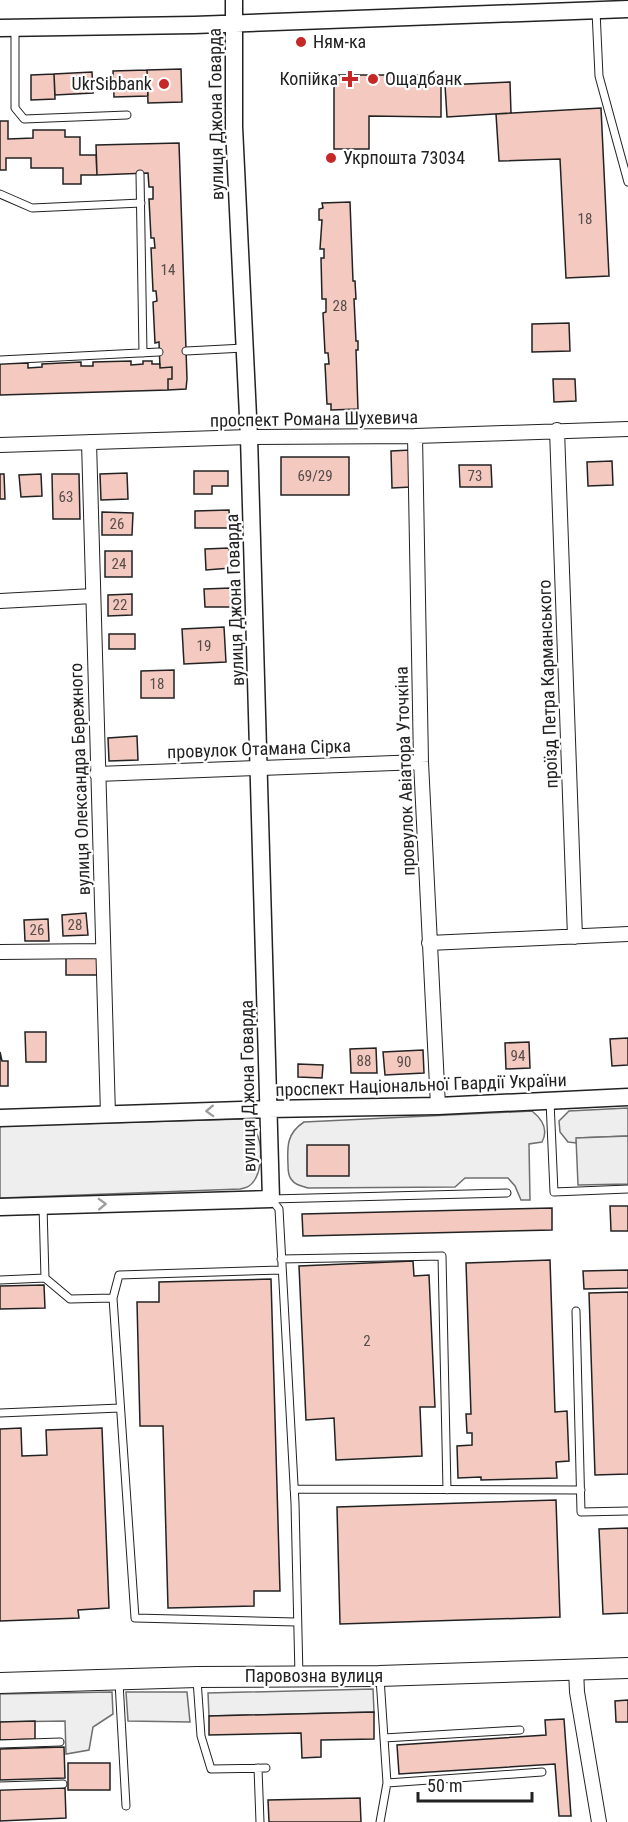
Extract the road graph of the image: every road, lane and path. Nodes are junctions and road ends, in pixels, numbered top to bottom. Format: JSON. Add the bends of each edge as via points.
{"nodes":[{"id":1,"x":234,"y":0,"type":"edge"},
{"id":2,"x":628,"y":9,"type":"edge"},
{"id":3,"x":596,"y":10,"type":"junction"},
{"id":4,"x":234,"y":23,"type":"junction"},
{"id":5,"x":8,"y":28,"type":"edge"},
{"id":6,"x":127,"y":115,"type":"dead end"},
{"id":7,"x":140,"y":174,"type":"dead end"},
{"id":8,"x":628,"y":182,"type":"edge"},
{"id":9,"x":0,"y":194,"type":"edge"},
{"id":10,"x":141,"y":203,"type":"junction"},
{"id":11,"x":245,"y":348,"type":"junction"},
{"id":12,"x":186,"y":351,"type":"dead end"},
{"id":13,"x":159,"y":352,"type":"dead end"},
{"id":14,"x":143,"y":353,"type":"junction"},
{"id":15,"x":0,"y":360,"type":"edge"},
{"id":16,"x":628,"y":429,"type":"edge"},
{"id":17,"x":556,"y":430,"type":"junction"},
{"id":18,"x":415,"y":436,"type":"junction"},
{"id":19,"x":249,"y":437,"type":"junction"},
{"id":20,"x":89,"y":442,"type":"junction"},
{"id":21,"x":0,"y":445,"type":"edge"},
{"id":22,"x":93,"y":596,"type":"junction"},
{"id":23,"x":0,"y":601,"type":"edge"},
{"id":24,"x":421,"y":762,"type":"junction"},
{"id":25,"x":260,"y":767,"type":"junction"},
{"id":26,"x":97,"y":774,"type":"junction"},
{"id":27,"x":628,"y":934,"type":"edge"},
{"id":28,"x":574,"y":937,"type":"junction"},
{"id":29,"x":429,"y":943,"type":"junction"},
{"id":30,"x":103,"y":951,"type":"junction"},
{"id":31,"x":0,"y":952,"type":"edge"},
{"id":32,"x":628,"y":1097,"type":"edge"},
{"id":33,"x":550,"y":1101,"type":"junction"},
{"id":34,"x":438,"y":1106,"type":"junction"},
{"id":35,"x":268,"y":1109,"type":"junction"},
{"id":36,"x":108,"y":1115,"type":"junction"},
{"id":37,"x":0,"y":1118,"type":"edge"},
{"id":38,"x":628,"y":1189,"type":"edge"},
{"id":39,"x":507,"y":1193,"type":"dead end"},
{"id":40,"x":271,"y":1199,"type":"junction"},
{"id":41,"x":43,"y":1206,"type":"junction"},
{"id":42,"x":0,"y":1207,"type":"edge"},
{"id":43,"x":281,"y":1259,"type":"junction"},
{"id":44,"x":282,"y":1270,"type":"junction"},
{"id":45,"x":45,"y":1278,"type":"junction"},
{"id":46,"x":0,"y":1280,"type":"edge"},
{"id":47,"x":113,"y":1298,"type":"junction"},
{"id":48,"x":576,"y":1311,"type":"dead end"},
{"id":49,"x":120,"y":1408,"type":"junction"},
{"id":50,"x":0,"y":1413,"type":"edge"},
{"id":51,"x":294,"y":1489,"type":"junction"},
{"id":52,"x":447,"y":1490,"type":"junction"},
{"id":53,"x":581,"y":1490,"type":"junction"},
{"id":54,"x":628,"y":1511,"type":"edge"},
{"id":55,"x":297,"y":1622,"type":"junction"},
{"id":56,"x":628,"y":1668,"type":"edge"},
{"id":57,"x":576,"y":1669,"type":"junction"},
{"id":58,"x":299,"y":1676,"type":"junction"},
{"id":59,"x":379,"y":1676,"type":"junction"},
{"id":60,"x":197,"y":1677,"type":"junction"},
{"id":61,"x":118,"y":1680,"type":"junction"},
{"id":62,"x":0,"y":1683,"type":"edge"},
{"id":63,"x":520,"y":1730,"type":"dead end"},
{"id":64,"x":384,"y":1738,"type":"junction"},
{"id":65,"x":60,"y":1742,"type":"dead end"},
{"id":66,"x":0,"y":1744,"type":"edge"},
{"id":67,"x":542,"y":1772,"type":"dead end"},
{"id":68,"x":387,"y":1783,"type":"junction"},
{"id":69,"x":63,"y":1784,"type":"dead end"},
{"id":70,"x":0,"y":1786,"type":"edge"},
{"id":71,"x":126,"y":1806,"type":"dead end"},
{"id":72,"x":260,"y":1822,"type":"edge"},
{"id":73,"x":380,"y":1822,"type":"edge"},
{"id":74,"x":599,"y":1822,"type":"edge"}],
"edges":[{"from":1,"to":4,"type":"street","name":"вулиця Джона Говарда"},
{"from":2,"to":3,"type":"street"},
{"from":3,"to":4,"type":"street"},
{"from":3,"to":8,"type":"lane","via":[[599,75]]},
{"from":4,"to":5,"type":"street"},
{"from":4,"to":11,"type":"street","name":"вулиця Джона Говарда","via":[[234,127]]},
{"from":5,"to":6,"type":"lane","via":[[15,108],[24,119]]},
{"from":7,"to":10,"type":"lane"},
{"from":9,"to":10,"type":"lane","via":[[32,208]]},
{"from":10,"to":14,"type":"lane"},
{"from":11,"to":12,"type":"lane"},
{"from":11,"to":19,"type":"street","name":"вулиця Джона Говарда"},
{"from":13,"to":14,"type":"lane"},
{"from":14,"to":15,"type":"lane"},
{"from":16,"to":17,"type":"street","name":"проспект Романа Шухевича"},
{"from":17,"to":18,"type":"street","name":"проспект Романа Шухевича"},
{"from":17,"to":28,"type":"street","name":"проїзд Петра Карманського"},
{"from":18,"to":19,"type":"street","name":"проспект Романа Шухевича"},
{"from":18,"to":24,"type":"street","name":"провулок Авіатора Уточкіна"},
{"from":19,"to":20,"type":"street","name":"проспект Романа Шухевича"},
{"from":19,"to":25,"type":"street","name":"вулиця Джона Говарда"},
{"from":20,"to":21,"type":"street","name":"проспект Романа Шухевича"},
{"from":20,"to":22,"type":"street","name":"вулиця Олександра Бережного"},
{"from":22,"to":23,"type":"street"},
{"from":22,"to":26,"type":"street","name":"вулиця Олександра Бережного"},
{"from":24,"to":25,"type":"street","name":"провулок Отамана Сірка"},
{"from":24,"to":29,"type":"street","name":"провулок Авіатора Уточкіна"},
{"from":25,"to":26,"type":"street","name":"провулок Отамана Сірка"},
{"from":25,"to":35,"type":"street","name":"вулиця Джона Говарда"},
{"from":26,"to":30,"type":"street","name":"вулиця Олександра Бережного"},
{"from":27,"to":28,"type":"street"},
{"from":28,"to":29,"type":"street"},
{"from":29,"to":34,"type":"street","name":"провулок Авіатора Уточкіна"},
{"from":30,"to":31,"type":"street"},
{"from":30,"to":36,"type":"street","name":"вулиця Олександра Бережного"},
{"from":32,"to":33,"type":"street","name":"проспект Національної Гвардії України"},
{"from":33,"to":34,"type":"street","name":"проспект Національної Гвардії України"},
{"from":33,"to":38,"type":"lane","via":[[554,1192]]},
{"from":34,"to":35,"type":"street","name":"проспект Національної Гвардії України"},
{"from":35,"to":36,"type":"street","name":"проспект Національної Гвардії України","one_way":true},
{"from":35,"to":40,"type":"street","name":"вулиця Джона Говарда"},
{"from":36,"to":37,"type":"street","name":"проспект Національної Гвардії України"},
{"from":39,"to":40,"type":"lane"},
{"from":41,"to":40,"type":"street","one_way":true},
{"from":40,"to":43,"type":"lane","via":[[279,1209]]},
{"from":41,"to":42,"type":"street"},
{"from":41,"to":45,"type":"lane"},
{"from":43,"to":44,"type":"lane"},
{"from":43,"to":52,"type":"lane","via":[[442,1256]]},
{"from":44,"to":47,"type":"lane","via":[[119,1275]]},
{"from":44,"to":51,"type":"lane"},
{"from":45,"to":46,"type":"lane"},
{"from":45,"to":47,"type":"lane","via":[[70,1299]]},
{"from":47,"to":49,"type":"lane"},
{"from":48,"to":53,"type":"lane"},
{"from":49,"to":50,"type":"lane"},
{"from":49,"to":55,"type":"lane","via":[[135,1618]]},
{"from":51,"to":52,"type":"lane"},
{"from":51,"to":55,"type":"lane"},
{"from":52,"to":53,"type":"lane"},
{"from":53,"to":54,"type":"lane","via":[[581,1512]]},
{"from":55,"to":58,"type":"lane"},
{"from":56,"to":57,"type":"main road","name":"Паровозна вулиця"},
{"from":57,"to":59,"type":"main road","name":"Паровозна вулиця"},
{"from":57,"to":74,"type":"street"},
{"from":58,"to":59,"type":"main road","name":"Паровозна вулиця"},
{"from":58,"to":60,"type":"main road","name":"Паровозна вулиця"},
{"from":59,"to":64,"type":"lane"},
{"from":60,"to":61,"type":"main road","name":"Паровозна вулиця"},
{"from":60,"to":72,"type":"lane","via":[[201,1736],[211,1769],[262,1768]]},
{"from":61,"to":62,"type":"main road","name":"Паровозна вулиця"},
{"from":61,"to":71,"type":"lane"},
{"from":63,"to":64,"type":"lane"},
{"from":64,"to":68,"type":"lane"},
{"from":65,"to":66,"type":"lane"},
{"from":67,"to":68,"type":"lane"},
{"from":68,"to":73,"type":"lane"},
{"from":69,"to":70,"type":"lane"}]}
